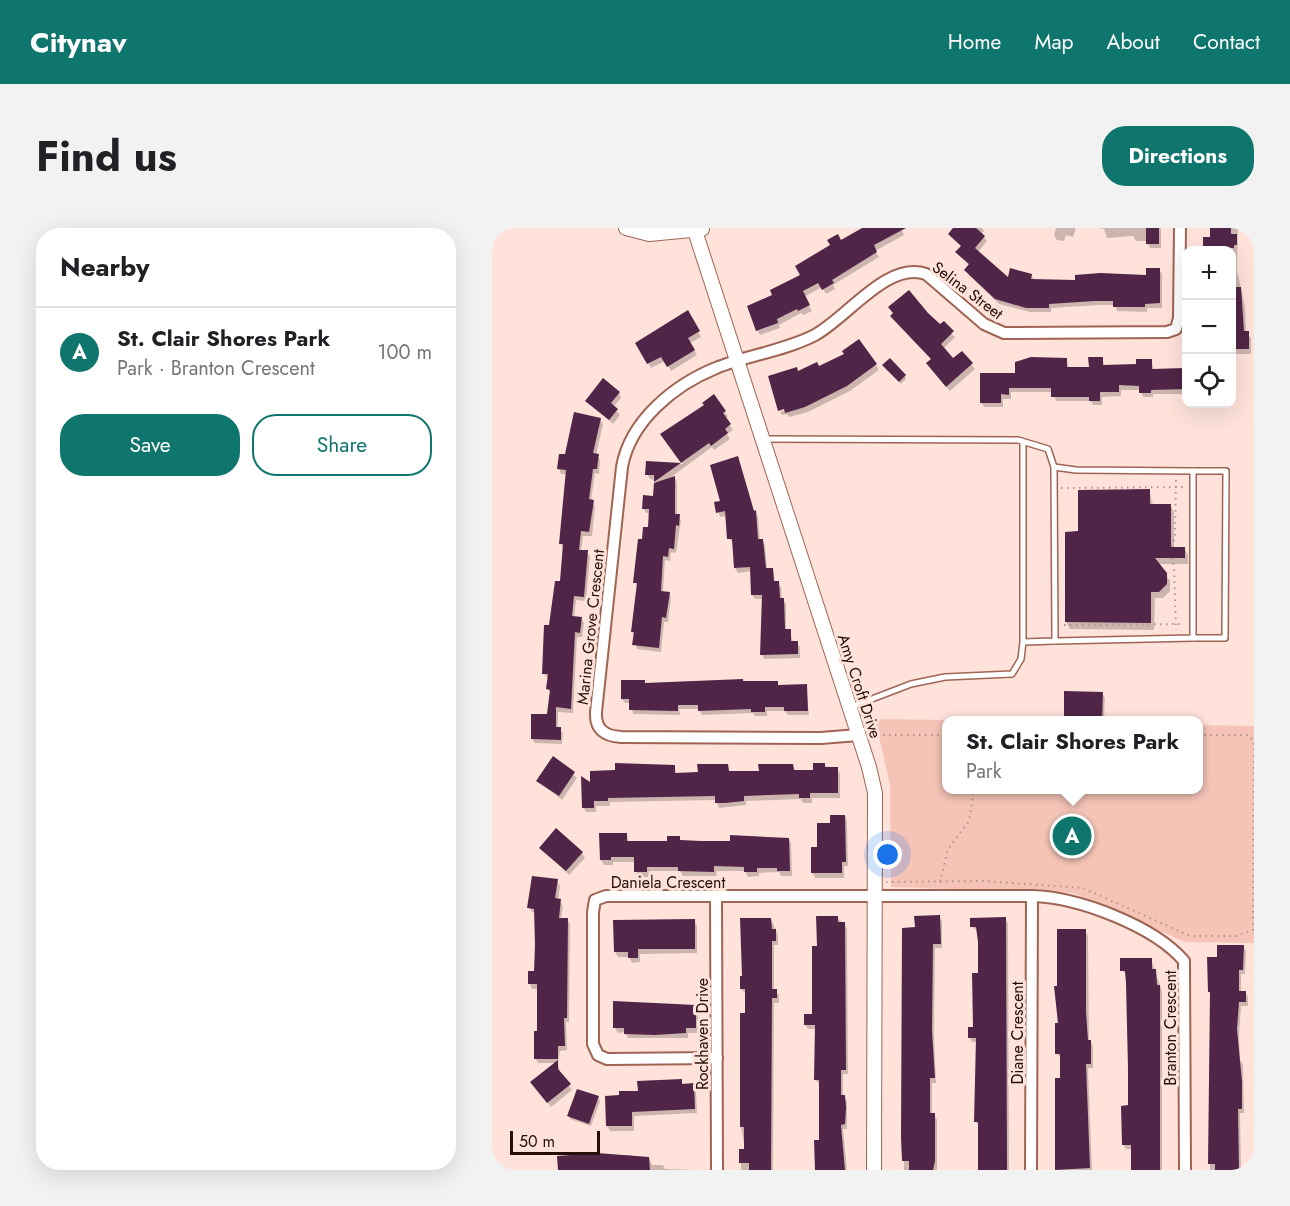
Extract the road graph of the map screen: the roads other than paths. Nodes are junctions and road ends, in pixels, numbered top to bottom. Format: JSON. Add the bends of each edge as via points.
{"nodes":[{"id":1,"x":626,"y":228,"type":"edge"},
{"id":2,"x":1180,"y":228,"type":"edge"},
{"id":3,"x":699,"y":230,"type":"edge"},
{"id":4,"x":738,"y":361,"type":"junction"},
{"id":5,"x":763,"y":439,"type":"junction"},
{"id":6,"x":1023,"y":442,"type":"junction"},
{"id":7,"x":1054,"y":467,"type":"junction"},
{"id":8,"x":1193,"y":471,"type":"junction"},
{"id":9,"x":1193,"y":638,"type":"junction"},
{"id":10,"x":1055,"y":641,"type":"junction"},
{"id":11,"x":1023,"y":642,"type":"junction"},
{"id":12,"x":850,"y":708,"type":"junction"},
{"id":13,"x":858,"y":735,"type":"junction"},
{"id":14,"x":874,"y":896,"type":"junction"},
{"id":15,"x":1032,"y":896,"type":"junction"},
{"id":16,"x":716,"y":897,"type":"junction"},
{"id":17,"x":717,"y":1059,"type":"junction"},
{"id":18,"x":717,"y":1170,"type":"edge"},
{"id":19,"x":874,"y":1170,"type":"edge"},
{"id":20,"x":1032,"y":1170,"type":"edge"},
{"id":21,"x":1185,"y":1170,"type":"edge"}],
"edges":[{"from":1,"to":3,"type":"street","via":[[649,234]]},
{"from":2,"to":4,"type":"street","name":"Selina Street","via":[[1179,318],[1176,329],[1167,332],[1004,333],[984,324],[937,282],[915,270],[894,275],[817,334]]},
{"from":3,"to":4,"type":"street","name":"Amy Croft Drive"},
{"from":4,"to":5,"type":"street","name":"Amy Croft Drive"},
{"from":4,"to":13,"type":"street","name":"Marina Grove Crescent","via":[[700,376],[655,409],[625,450],[596,722],[609,736],[621,737]]},
{"from":5,"to":6,"type":"lane"},
{"from":5,"to":12,"type":"street","name":"Amy Croft Drive"},
{"from":6,"to":7,"type":"lane","via":[[1048,449]]},
{"from":6,"to":11,"type":"lane"},
{"from":7,"to":8,"type":"lane"},
{"from":7,"to":10,"type":"lane"},
{"from":8,"to":9,"type":"lane"},
{"from":8,"to":9,"type":"lane","via":[[1226,471],[1226,483],[1225,638]]},
{"from":9,"to":10,"type":"lane"},
{"from":10,"to":11,"type":"lane"},
{"from":11,"to":12,"type":"lane","via":[[1021,659],[1012,674],[922,681]]},
{"from":12,"to":13,"type":"street","name":"Amy Croft Drive"},
{"from":13,"to":14,"type":"street","name":"Amy Croft Drive","via":[[875,793]]},
{"from":14,"to":15,"type":"street","name":"Branton Crescent"},
{"from":14,"to":16,"type":"street","name":"Daniela Crescent"},
{"from":14,"to":19,"type":"street","name":"Amy Croft Drive"},
{"from":15,"to":20,"type":"street","name":"Diane Crescent"},
{"from":15,"to":21,"type":"street","name":"Branton Crescent","via":[[1078,902],[1156,937],[1174,948],[1184,961]]},
{"from":16,"to":17,"type":"street","name":"Rockhaven Drive"},
{"from":16,"to":17,"type":"street","name":"Daniela Crescent","via":[[606,896],[595,900],[593,1033],[598,1055],[607,1059]]},
{"from":17,"to":18,"type":"street","name":"Rockhaven Drive"}]}
